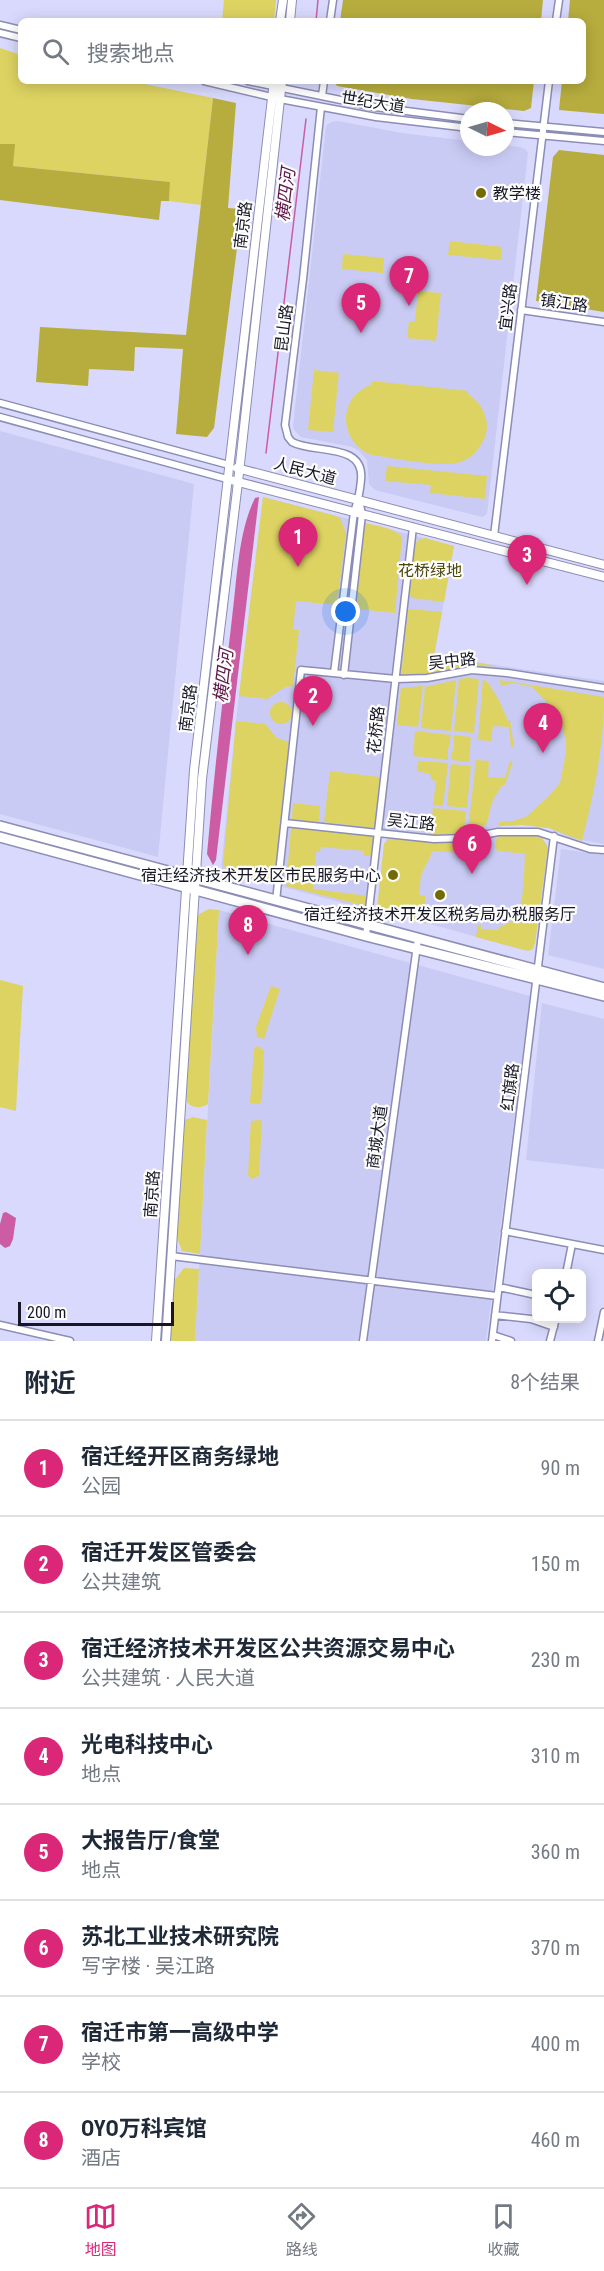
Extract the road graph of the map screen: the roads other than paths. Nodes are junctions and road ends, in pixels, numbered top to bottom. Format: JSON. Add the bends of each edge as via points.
{"nodes":[{"id":1,"x":283,"y":0,"type":"edge"},
{"id":2,"x":292,"y":0,"type":"edge"},
{"id":3,"x":333,"y":0,"type":"edge"},
{"id":4,"x":559,"y":0,"type":"edge"},
{"id":5,"x":280,"y":18,"type":"edge"},
{"id":6,"x":290,"y":18,"type":"edge"},
{"id":7,"x":330,"y":18,"type":"edge"},
{"id":8,"x":556,"y":18,"type":"edge"},
{"id":9,"x":0,"y":25,"type":"edge"},
{"id":10,"x":18,"y":29,"type":"edge"},
{"id":11,"x":0,"y":33,"type":"edge"},
{"id":12,"x":18,"y":37,"type":"edge"},
{"id":13,"x":217,"y":84,"type":"edge"},
{"id":14,"x":278,"y":84,"type":"edge"},
{"id":15,"x":324,"y":84,"type":"edge"},
{"id":16,"x":549,"y":84,"type":"edge"},
{"id":17,"x":322,"y":96,"type":"junction"},
{"id":18,"x":276,"y":98,"type":"junction"},
{"id":19,"x":321,"y":107,"type":"junction"},
{"id":20,"x":460,"y":118,"type":"edge"},
{"id":21,"x":514,"y":124,"type":"edge"},
{"id":22,"x":460,"y":127,"type":"edge"},
{"id":23,"x":544,"y":127,"type":"junction"},
{"id":24,"x":604,"y":132,"type":"edge"},
{"id":25,"x":514,"y":133,"type":"edge"},
{"id":26,"x":543,"y":136,"type":"junction"},
{"id":27,"x":604,"y":141,"type":"edge"},
{"id":28,"x":521,"y":310,"type":"junction"},
{"id":29,"x":604,"y":322,"type":"edge"},
{"id":30,"x":0,"y":404,"type":"edge"},
{"id":31,"x":0,"y":417,"type":"edge"},
{"id":32,"x":229,"y":465,"type":"junction"},
{"id":33,"x":240,"y":468,"type":"junction"},
{"id":34,"x":227,"y":479,"type":"junction"},
{"id":35,"x":238,"y":482,"type":"junction"},
{"id":36,"x":359,"y":500,"type":"junction"},
{"id":37,"x":354,"y":512,"type":"junction"},
{"id":38,"x":362,"y":514,"type":"junction"},
{"id":39,"x":412,"y":527,"type":"junction"},
{"id":40,"x":494,"y":536,"type":"junction"},
{"id":41,"x":604,"y":565,"type":"edge"},
{"id":42,"x":604,"y":577,"type":"edge"},
{"id":43,"x":334,"y":673,"type":"junction"},
{"id":44,"x":344,"y":675,"type":"junction"},
{"id":45,"x":396,"y":679,"type":"junction"},
{"id":46,"x":604,"y":688,"type":"edge"},
{"id":47,"x":285,"y":823,"type":"junction"},
{"id":48,"x":0,"y":826,"type":"edge"},
{"id":49,"x":379,"y":832,"type":"junction"},
{"id":50,"x":554,"y":836,"type":"junction"},
{"id":51,"x":0,"y":837,"type":"edge"},
{"id":52,"x":604,"y":850,"type":"edge"},
{"id":53,"x":191,"y":877,"type":"junction"},
{"id":54,"x":190,"y":888,"type":"junction"},
{"id":55,"x":276,"y":901,"type":"junction"},
{"id":56,"x":369,"y":924,"type":"junction"},
{"id":57,"x":366,"y":936,"type":"junction"},
{"id":58,"x":417,"y":942,"type":"junction"},
{"id":59,"x":537,"y":974,"type":"junction"},
{"id":60,"x":604,"y":988,"type":"edge"},
{"id":61,"x":604,"y":996,"type":"edge"},
{"id":62,"x":505,"y":1231,"type":"junction"},
{"id":63,"x":572,"y":1244,"type":"junction"},
{"id":64,"x":604,"y":1250,"type":"edge"},
{"id":65,"x":171,"y":1256,"type":"junction"},
{"id":66,"x":567,"y":1269,"type":"edge"},
{"id":67,"x":371,"y":1280,"type":"junction"},
{"id":68,"x":499,"y":1287,"type":"junction"},
{"id":69,"x":532,"y":1294,"type":"edge"},
{"id":70,"x":497,"y":1296,"type":"junction"},
{"id":71,"x":495,"y":1315,"type":"junction"},
{"id":72,"x":604,"y":1315,"type":"edge"},
{"id":73,"x":555,"y":1323,"type":"edge"},
{"id":74,"x":0,"y":1325,"type":"edge"},
{"id":75,"x":554,"y":1327,"type":"junction"},
{"id":76,"x":492,"y":1338,"type":"edge"},
{"id":77,"x":70,"y":1341,"type":"edge"},
{"id":78,"x":156,"y":1341,"type":"edge"},
{"id":79,"x":166,"y":1341,"type":"edge"},
{"id":80,"x":363,"y":1341,"type":"edge"},
{"id":81,"x":511,"y":1341,"type":"edge"},
{"id":82,"x":550,"y":1341,"type":"edge"},
{"id":83,"x":598,"y":1341,"type":"edge"}],
"edges":[{"from":1,"to":5,"type":"main road"},
{"from":2,"to":6,"type":"main road"},
{"from":3,"to":7,"type":"street"},
{"from":4,"to":8,"type":"street"},
{"from":9,"to":10,"type":"street"},
{"from":11,"to":12,"type":"street"},
{"from":13,"to":18,"type":"street","name":"世纪大道"},
{"from":14,"to":17,"type":"street","name":"世纪大道"},
{"from":14,"to":18,"type":"main road","name":"南京路"},
{"from":15,"to":17,"type":"street"},
{"from":16,"to":23,"type":"street","name":"宜兴路"},
{"from":17,"to":20,"type":"street","name":"世纪大道"},
{"from":18,"to":19,"type":"street","name":"世纪大道"},
{"from":18,"to":32,"type":"main road","name":"南京路"},
{"from":18,"to":33,"type":"main road","name":"南京路"},
{"from":19,"to":22,"type":"street","name":"世纪大道"},
{"from":19,"to":36,"type":"street","name":"昆山路","via":[[285,425],[288,437],[296,444],[349,454],[358,462],[362,477]]},
{"from":21,"to":23,"type":"street"},
{"from":23,"to":24,"type":"street"},
{"from":23,"to":26,"type":"street","name":"宜兴路"},
{"from":25,"to":26,"type":"street"},
{"from":26,"to":27,"type":"street"},
{"from":26,"to":28,"type":"street","name":"宜兴路"},
{"from":28,"to":29,"type":"street","name":"镇江路"},
{"from":28,"to":40,"type":"street","name":"宜兴路"},
{"from":30,"to":32,"type":"street","name":"人民大道"},
{"from":31,"to":34,"type":"street","name":"人民大道"},
{"from":32,"to":33,"type":"main road","name":"人民大道"},
{"from":32,"to":34,"type":"main road","name":"南京路"},
{"from":33,"to":35,"type":"main road","name":"南京路"},
{"from":33,"to":36,"type":"main road","name":"人民大道"},
{"from":34,"to":35,"type":"main road","name":"人民大道"},
{"from":34,"to":53,"type":"main road","name":"南京路","via":[[194,770]]},
{"from":35,"to":37,"type":"main road","name":"人民大道"},
{"from":35,"to":53,"type":"main road","name":"南京路"},
{"from":36,"to":37,"type":"street"},
{"from":36,"to":38,"type":"street"},
{"from":36,"to":40,"type":"main road","name":"人民大道"},
{"from":37,"to":38,"type":"main road","name":"人民大道"},
{"from":37,"to":43,"type":"street"},
{"from":38,"to":39,"type":"main road","name":"人民大道"},
{"from":38,"to":44,"type":"street"},
{"from":39,"to":42,"type":"main road","name":"人民大道"},
{"from":39,"to":45,"type":"street","name":"花桥路"},
{"from":40,"to":41,"type":"main road","name":"人民大道"},
{"from":43,"to":44,"type":"street","name":"吴中路"},
{"from":43,"to":47,"type":"street","name":"吴中路","via":[[302,670]]},
{"from":44,"to":45,"type":"street","name":"吴中路"},
{"from":45,"to":46,"type":"street","name":"吴中路","via":[[472,670]]},
{"from":45,"to":49,"type":"street","name":"花桥路"},
{"from":47,"to":49,"type":"street","name":"吴江路"},
{"from":47,"to":55,"type":"street"},
{"from":48,"to":53,"type":"highway"},
{"from":49,"to":50,"type":"street","name":"吴江路","via":[[434,839],[518,831]]},
{"from":49,"to":56,"type":"street","name":"花桥路"},
{"from":50,"to":52,"type":"street","name":"吴江路"},
{"from":50,"to":59,"type":"street","name":"红旗路"},
{"from":51,"to":54,"type":"highway"},
{"from":53,"to":54,"type":"main road","name":"南京路"},
{"from":53,"to":55,"type":"highway"},
{"from":54,"to":57,"type":"highway"},
{"from":54,"to":65,"type":"main road","name":"南京路"},
{"from":54,"to":78,"type":"main road","name":"南京路"},
{"from":55,"to":56,"type":"highway"},
{"from":56,"to":57,"type":"street","name":"花桥路"},
{"from":56,"to":58,"type":"highway"},
{"from":57,"to":58,"type":"highway"},
{"from":58,"to":59,"type":"highway"},
{"from":58,"to":67,"type":"street","name":"商城大道"},
{"from":59,"to":60,"type":"highway"},
{"from":59,"to":61,"type":"highway"},
{"from":59,"to":62,"type":"street","name":"红旗路"},
{"from":62,"to":63,"type":"street"},
{"from":62,"to":68,"type":"street","name":"红旗路"},
{"from":63,"to":64,"type":"street"},
{"from":63,"to":66,"type":"street"},
{"from":65,"to":67,"type":"street"},
{"from":65,"to":79,"type":"main road","name":"南京路"},
{"from":67,"to":70,"type":"street"},
{"from":67,"to":80,"type":"street","name":"商城大道"},
{"from":68,"to":69,"type":"street"},
{"from":68,"to":70,"type":"street","name":"红旗路"},
{"from":70,"to":71,"type":"street","name":"红旗路"},
{"from":71,"to":75,"type":"street","via":[[531,1319]]},
{"from":71,"to":76,"type":"street","name":"红旗路"},
{"from":72,"to":83,"type":"street"},
{"from":73,"to":75,"type":"street"},
{"from":74,"to":77,"type":"street"},
{"from":75,"to":82,"type":"street"},
{"from":76,"to":81,"type":"street"}]}
